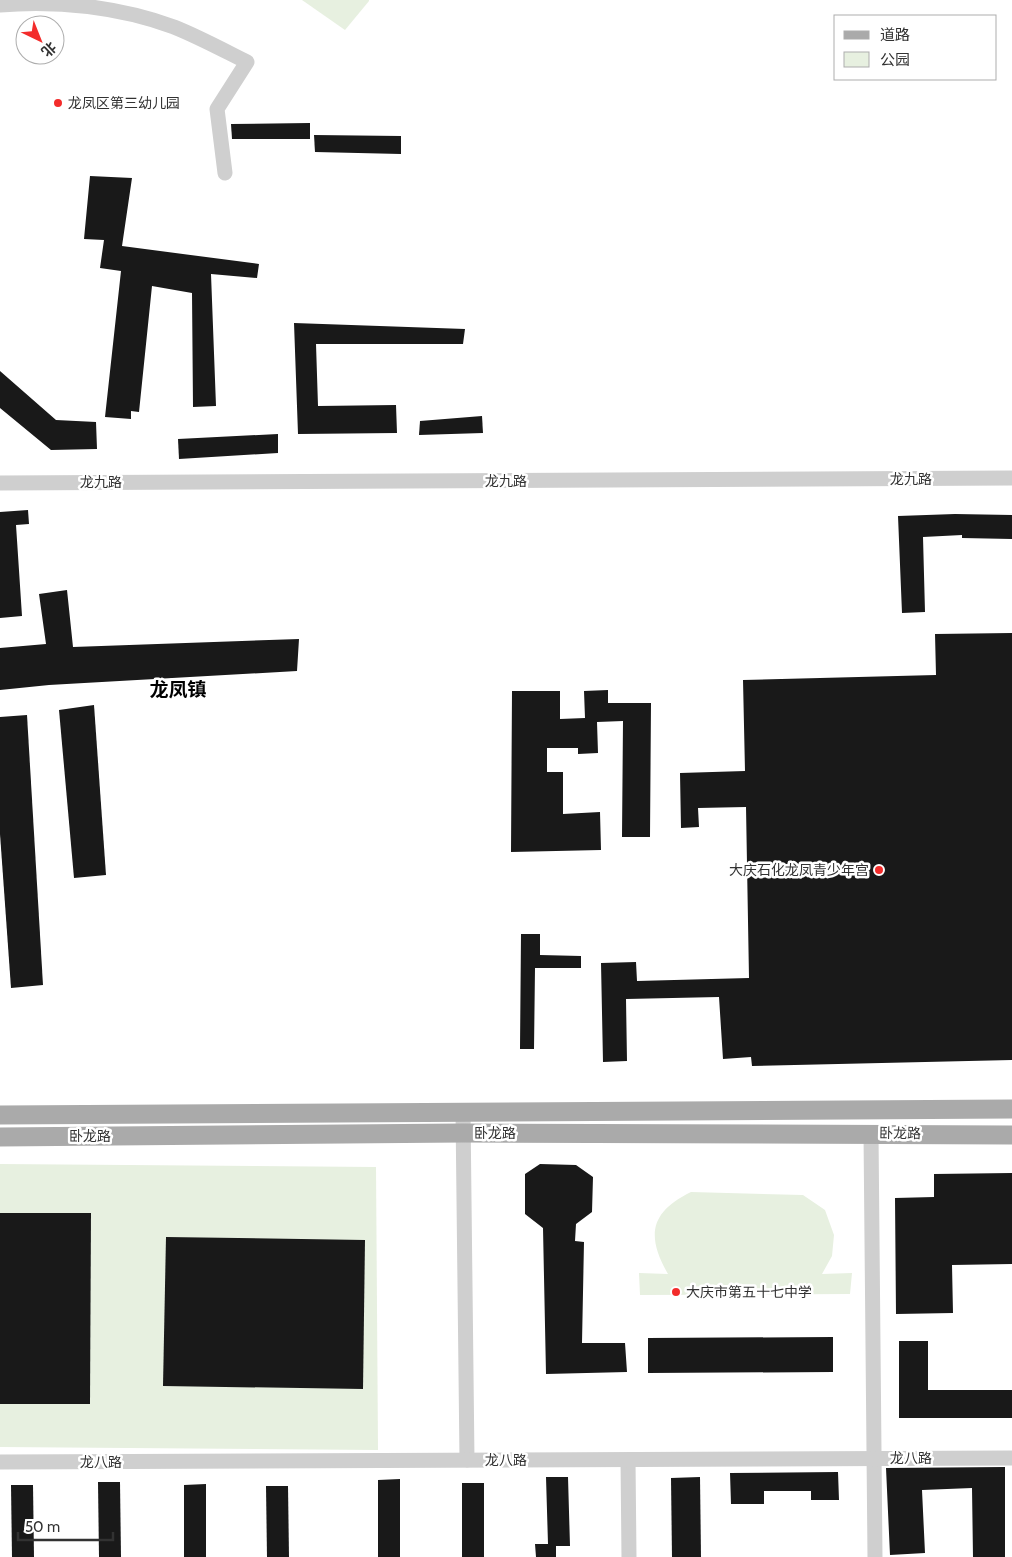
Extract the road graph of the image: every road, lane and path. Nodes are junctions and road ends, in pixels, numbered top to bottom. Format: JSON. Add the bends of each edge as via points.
{"nodes":[{"id":1,"x":0,"y":5,"type":"edge"},
{"id":2,"x":225,"y":173,"type":"dead end"},
{"id":3,"x":1012,"y":478,"type":"edge"},
{"id":4,"x":0,"y":483,"type":"edge"},
{"id":5,"x":1012,"y":1109,"type":"edge"},
{"id":6,"x":463,"y":1112,"type":"junction"},
{"id":7,"x":0,"y":1114,"type":"edge"},
{"id":8,"x":463,"y":1133,"type":"junction"},
{"id":9,"x":871,"y":1133,"type":"junction"},
{"id":10,"x":1012,"y":1135,"type":"edge"},
{"id":11,"x":0,"y":1137,"type":"edge"},
{"id":12,"x":1012,"y":1458,"type":"edge"},
{"id":13,"x":874,"y":1459,"type":"junction"},
{"id":14,"x":468,"y":1460,"type":"junction"},
{"id":15,"x":628,"y":1460,"type":"junction"},
{"id":16,"x":0,"y":1462,"type":"edge"},
{"id":17,"x":629,"y":1557,"type":"edge"},
{"id":18,"x":874,"y":1557,"type":"edge"}],
"edges":[{"from":1,"to":2,"type":"street","via":[[47,2],[106,8],[174,27],[247,62],[217,109]]},
{"from":3,"to":4,"type":"street","name":"龙九路"},
{"from":5,"to":6,"type":"main road","name":"卧龙路"},
{"from":6,"to":7,"type":"main road","name":"卧龙路"},
{"from":6,"to":8,"type":"street"},
{"from":8,"to":9,"type":"main road","name":"卧龙路"},
{"from":8,"to":11,"type":"main road","name":"卧龙路"},
{"from":8,"to":14,"type":"street"},
{"from":9,"to":10,"type":"main road","name":"卧龙路"},
{"from":9,"to":13,"type":"street"},
{"from":12,"to":13,"type":"street","name":"龙八路"},
{"from":13,"to":15,"type":"street","name":"龙八路"},
{"from":13,"to":18,"type":"street"},
{"from":14,"to":15,"type":"street","name":"龙八路"},
{"from":14,"to":16,"type":"street","name":"龙八路"},
{"from":15,"to":17,"type":"street"}]}
